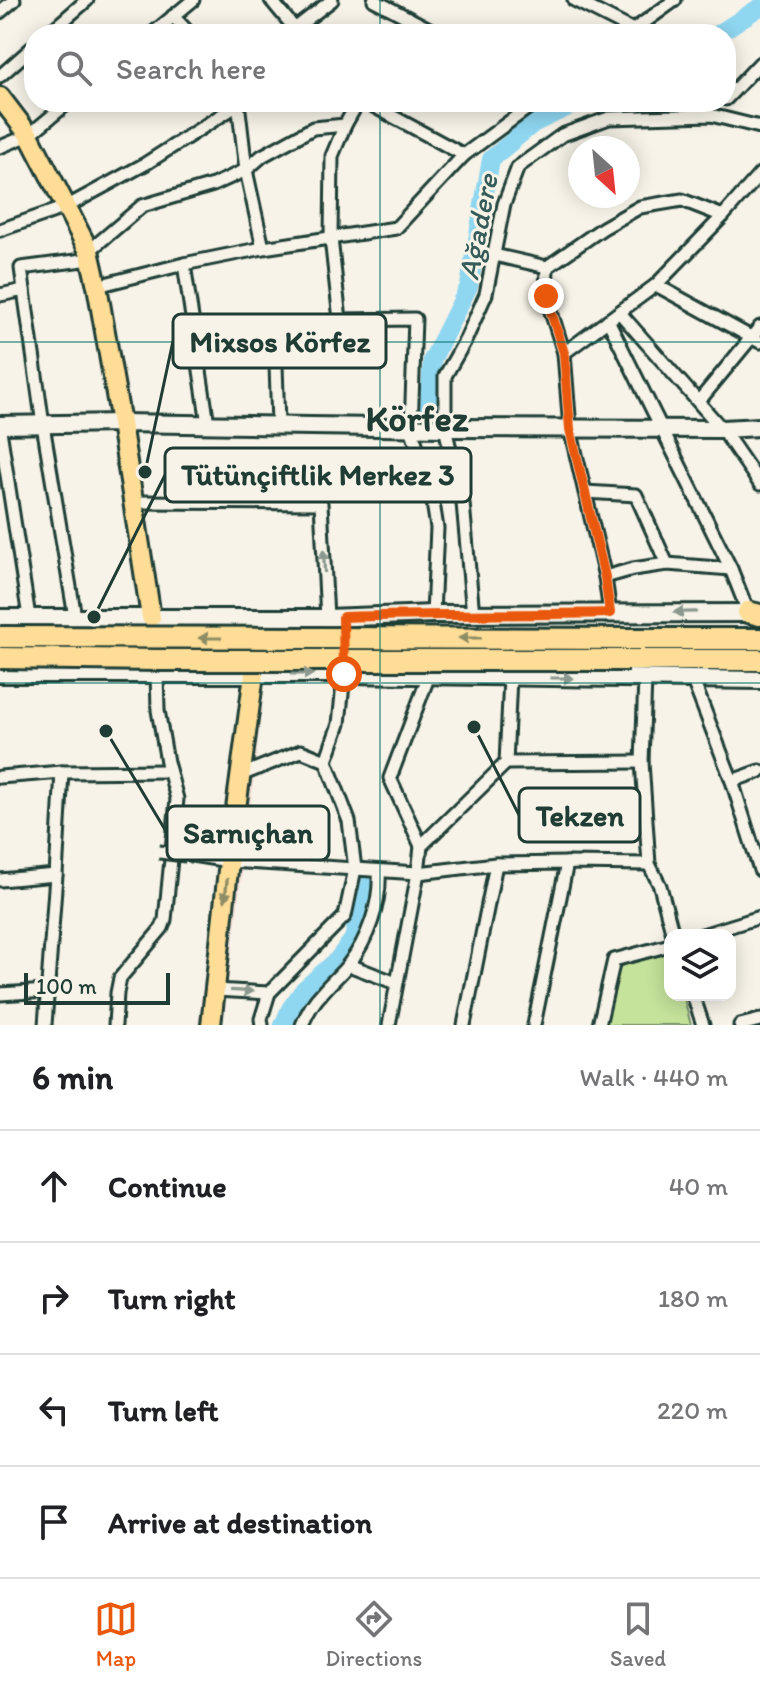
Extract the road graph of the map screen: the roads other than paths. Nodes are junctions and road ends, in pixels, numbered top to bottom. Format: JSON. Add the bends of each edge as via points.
{"nodes":[{"id":1,"x":14,"y":0,"type":"edge"},
{"id":2,"x":87,"y":0,"type":"edge"},
{"id":3,"x":193,"y":0,"type":"edge"},
{"id":4,"x":271,"y":0,"type":"edge"},
{"id":5,"x":332,"y":0,"type":"edge"},
{"id":6,"x":374,"y":0,"type":"edge"},
{"id":7,"x":574,"y":0,"type":"edge"},
{"id":8,"x":675,"y":0,"type":"edge"},
{"id":9,"x":0,"y":12,"type":"edge"},
{"id":10,"x":173,"y":16,"type":"junction"},
{"id":11,"x":59,"y":24,"type":"edge"},
{"id":12,"x":164,"y":24,"type":"edge"},
{"id":13,"x":181,"y":24,"type":"edge"},
{"id":14,"x":286,"y":24,"type":"edge"},
{"id":15,"x":300,"y":24,"type":"edge"},
{"id":16,"x":420,"y":24,"type":"edge"},
{"id":17,"x":617,"y":24,"type":"edge"},
{"id":18,"x":642,"y":24,"type":"edge"},
{"id":19,"x":24,"y":55,"type":"edge"},
{"id":20,"x":760,"y":63,"type":"edge"},
{"id":21,"x":0,"y":76,"type":"edge"},
{"id":22,"x":736,"y":89,"type":"edge"},
{"id":23,"x":0,"y":97,"type":"edge"},
{"id":24,"x":57,"y":112,"type":"edge"},
{"id":25,"x":225,"y":112,"type":"edge"},
{"id":26,"x":240,"y":112,"type":"edge"},
{"id":27,"x":352,"y":112,"type":"edge"},
{"id":28,"x":384,"y":112,"type":"edge"},
{"id":29,"x":522,"y":112,"type":"edge"},
{"id":30,"x":714,"y":112,"type":"edge"},
{"id":31,"x":711,"y":115,"type":"junction"},
{"id":32,"x":345,"y":125,"type":"junction"},
{"id":33,"x":760,"y":127,"type":"edge"},
{"id":34,"x":29,"y":135,"type":"junction"},
{"id":35,"x":0,"y":147,"type":"edge"},
{"id":36,"x":464,"y":155,"type":"junction"},
{"id":37,"x":246,"y":170,"type":"junction"},
{"id":38,"x":760,"y":174,"type":"edge"},
{"id":39,"x":66,"y":207,"type":"junction"},
{"id":40,"x":723,"y":216,"type":"junction"},
{"id":41,"x":0,"y":230,"type":"edge"},
{"id":42,"x":331,"y":238,"type":"junction"},
{"id":43,"x":263,"y":248,"type":"junction"},
{"id":44,"x":90,"y":255,"type":"junction"},
{"id":45,"x":494,"y":255,"type":"junction"},
{"id":46,"x":184,"y":264,"type":"junction"},
{"id":47,"x":547,"y":267,"type":"junction"},
{"id":48,"x":656,"y":285,"type":"junction"},
{"id":49,"x":97,"y":286,"type":"junction"},
{"id":50,"x":24,"y":290,"type":"junction"},
{"id":51,"x":0,"y":295,"type":"edge"},
{"id":52,"x":620,"y":313,"type":"junction"},
{"id":53,"x":340,"y":320,"type":"junction"},
{"id":54,"x":608,"y":320,"type":"junction"},
{"id":55,"x":760,"y":327,"type":"edge"},
{"id":56,"x":275,"y":335,"type":"junction"},
{"id":57,"x":756,"y":340,"type":"edge"},
{"id":58,"x":197,"y":347,"type":"junction"},
{"id":59,"x":564,"y":353,"type":"junction"},
{"id":60,"x":699,"y":401,"type":"junction"},
{"id":61,"x":121,"y":423,"type":"junction"},
{"id":62,"x":208,"y":424,"type":"junction"},
{"id":63,"x":43,"y":425,"type":"junction"},
{"id":64,"x":278,"y":425,"type":"junction"},
{"id":65,"x":760,"y":427,"type":"edge"},
{"id":66,"x":0,"y":428,"type":"edge"},
{"id":67,"x":411,"y":428,"type":"junction"},
{"id":68,"x":445,"y":428,"type":"junction"},
{"id":69,"x":570,"y":429,"type":"junction"},
{"id":70,"x":663,"y":429,"type":"junction"},
{"id":71,"x":722,"y":429,"type":"junction"},
{"id":72,"x":760,"y":484,"type":"edge"},
{"id":73,"x":585,"y":492,"type":"junction"},
{"id":74,"x":135,"y":502,"type":"junction"},
{"id":75,"x":667,"y":564,"type":"junction"},
{"id":76,"x":731,"y":569,"type":"junction"},
{"id":77,"x":605,"y":577,"type":"junction"},
{"id":78,"x":610,"y":613,"type":"junction"},
{"id":79,"x":756,"y":613,"type":"edge"},
{"id":80,"x":433,"y":614,"type":"junction"},
{"id":81,"x":473,"y":615,"type":"junction"},
{"id":82,"x":29,"y":617,"type":"junction"},
{"id":83,"x":75,"y":617,"type":"junction"},
{"id":84,"x":143,"y":617,"type":"junction"},
{"id":85,"x":0,"y":618,"type":"edge"},
{"id":86,"x":335,"y":618,"type":"junction"},
{"id":87,"x":0,"y":637,"type":"edge"},
{"id":88,"x":760,"y":639,"type":"edge"},
{"id":89,"x":630,"y":650,"type":"junction"},
{"id":90,"x":0,"y":658,"type":"edge"},
{"id":91,"x":760,"y":660,"type":"edge"},
{"id":92,"x":149,"y":673,"type":"junction"},
{"id":93,"x":0,"y":674,"type":"edge"},
{"id":94,"x":254,"y":674,"type":"junction"},
{"id":95,"x":344,"y":674,"type":"junction"},
{"id":96,"x":429,"y":675,"type":"junction"},
{"id":97,"x":510,"y":677,"type":"junction"},
{"id":98,"x":645,"y":678,"type":"junction"},
{"id":99,"x":692,"y":678,"type":"junction"},
{"id":100,"x":760,"y":680,"type":"edge"},
{"id":101,"x":326,"y":761,"type":"junction"},
{"id":102,"x":642,"y":762,"type":"junction"},
{"id":103,"x":506,"y":763,"type":"junction"},
{"id":104,"x":169,"y":771,"type":"junction"},
{"id":105,"x":760,"y":771,"type":"edge"},
{"id":106,"x":62,"y":772,"type":"junction"},
{"id":107,"x":241,"y":775,"type":"junction"},
{"id":108,"x":0,"y":777,"type":"edge"},
{"id":109,"x":732,"y":781,"type":"junction"},
{"id":110,"x":421,"y":846,"type":"junction"},
{"id":111,"x":159,"y":852,"type":"dead end"},
{"id":112,"x":229,"y":861,"type":"junction"},
{"id":113,"x":567,"y":863,"type":"junction"},
{"id":114,"x":496,"y":864,"type":"junction"},
{"id":115,"x":649,"y":864,"type":"junction"},
{"id":116,"x":355,"y":869,"type":"junction"},
{"id":117,"x":760,"y":870,"type":"edge"},
{"id":118,"x":379,"y":871,"type":"junction"},
{"id":119,"x":418,"y":873,"type":"junction"},
{"id":120,"x":56,"y":875,"type":"junction"},
{"id":121,"x":0,"y":880,"type":"edge"},
{"id":122,"x":760,"y":917,"type":"edge"},
{"id":123,"x":671,"y":929,"type":"edge"},
{"id":124,"x":721,"y":929,"type":"edge"},
{"id":125,"x":664,"y":947,"type":"edge"},
{"id":126,"x":349,"y":965,"type":"junction"},
{"id":127,"x":396,"y":983,"type":"junction"},
{"id":128,"x":215,"y":990,"type":"junction"},
{"id":129,"x":47,"y":991,"type":"junction"},
{"id":130,"x":269,"y":993,"type":"junction"},
{"id":131,"x":0,"y":994,"type":"edge"},
{"id":132,"x":695,"y":1001,"type":"edge"},
{"id":133,"x":760,"y":1020,"type":"edge"},
{"id":134,"x":45,"y":1025,"type":"edge"},
{"id":135,"x":115,"y":1025,"type":"edge"},
{"id":136,"x":211,"y":1025,"type":"edge"},
{"id":137,"x":262,"y":1025,"type":"edge"},
{"id":138,"x":302,"y":1025,"type":"edge"},
{"id":139,"x":389,"y":1025,"type":"edge"},
{"id":140,"x":464,"y":1025,"type":"edge"},
{"id":141,"x":534,"y":1025,"type":"edge"},
{"id":142,"x":599,"y":1025,"type":"edge"},
{"id":143,"x":703,"y":1025,"type":"edge"},
{"id":144,"x":740,"y":1025,"type":"edge"}],
"edges":[{"from":1,"to":9,"type":"street"},
{"from":2,"to":11,"type":"street"},
{"from":3,"to":10,"type":"street"},
{"from":4,"to":14,"type":"street"},
{"from":5,"to":15,"type":"street"},
{"from":6,"to":16,"type":"street"},
{"from":7,"to":17,"type":"street"},
{"from":8,"to":18,"type":"street"},
{"from":10,"to":12,"type":"street"},
{"from":10,"to":13,"type":"street"},
{"from":19,"to":21,"type":"street"},
{"from":20,"to":22,"type":"street"},
{"from":23,"to":34,"type":"main road"},
{"from":24,"to":34,"type":"street"},
{"from":25,"to":39,"type":"street"},
{"from":26,"to":37,"type":"street"},
{"from":27,"to":32,"type":"street"},
{"from":28,"to":36,"type":"street"},
{"from":29,"to":36,"type":"street"},
{"from":30,"to":31,"type":"street"},
{"from":31,"to":33,"type":"street"},
{"from":31,"to":45,"type":"street","via":[[609,118],[562,135],[518,167]]},
{"from":32,"to":37,"type":"street","via":[[313,128]]},
{"from":32,"to":42,"type":"street","via":[[332,156]]},
{"from":34,"to":35,"type":"street"},
{"from":34,"to":39,"type":"main road"},
{"from":36,"to":42,"type":"street","via":[[396,228]]},
{"from":37,"to":43,"type":"street"},
{"from":37,"to":44,"type":"street","via":[[142,206]]},
{"from":38,"to":40,"type":"street"},
{"from":39,"to":41,"type":"street"},
{"from":39,"to":44,"type":"main road"},
{"from":40,"to":47,"type":"street","via":[[682,200],[640,207]]},
{"from":40,"to":48,"type":"street"},
{"from":42,"to":43,"type":"street"},
{"from":42,"to":53,"type":"street"},
{"from":43,"to":46,"type":"street"},
{"from":44,"to":49,"type":"main road"},
{"from":44,"to":50,"type":"street","via":[[21,268]]},
{"from":45,"to":47,"type":"street"},
{"from":45,"to":68,"type":"street","via":[[486,294],[445,376]]},
{"from":46,"to":49,"type":"street"},
{"from":46,"to":58,"type":"street"},
{"from":47,"to":59,"type":"street","via":[[546,296]]},
{"from":48,"to":52,"type":"street"},
{"from":48,"to":57,"type":"street"},
{"from":49,"to":61,"type":"main road"},
{"from":50,"to":51,"type":"street"},
{"from":50,"to":63,"type":"street"},
{"from":52,"to":54,"type":"street"},
{"from":52,"to":60,"type":"street"},
{"from":53,"to":56,"type":"street"},
{"from":53,"to":67,"type":"street","via":[[415,319]]},
{"from":54,"to":59,"type":"street"},
{"from":54,"to":70,"type":"street"},
{"from":55,"to":57,"type":"street"},
{"from":56,"to":58,"type":"street"},
{"from":56,"to":64,"type":"street"},
{"from":57,"to":60,"type":"street"},
{"from":58,"to":62,"type":"street"},
{"from":59,"to":69,"type":"street"},
{"from":60,"to":71,"type":"street"},
{"from":61,"to":62,"type":"main road"},
{"from":61,"to":63,"type":"main road"},
{"from":61,"to":74,"type":"main road"},
{"from":62,"to":64,"type":"main road"},
{"from":63,"to":66,"type":"main road"},
{"from":63,"to":83,"type":"street"},
{"from":64,"to":67,"type":"main road"},
{"from":65,"to":71,"type":"main road"},
{"from":66,"to":82,"type":"street"},
{"from":67,"to":68,"type":"main road"},
{"from":67,"to":80,"type":"street","via":[[437,528]]},
{"from":68,"to":69,"type":"main road"},
{"from":68,"to":81,"type":"street","via":[[463,503]]},
{"from":69,"to":70,"type":"main road"},
{"from":69,"to":73,"type":"street"},
{"from":70,"to":71,"type":"main road"},
{"from":70,"to":76,"type":"street"},
{"from":71,"to":72,"type":"street"},
{"from":73,"to":75,"type":"street","via":[[636,495]]},
{"from":73,"to":77,"type":"street"},
{"from":74,"to":84,"type":"main road"},
{"from":86,"to":74,"type":"street","one_way":true,"via":[[321,503]]},
{"from":75,"to":76,"type":"street"},
{"from":75,"to":77,"type":"street"},
{"from":76,"to":79,"type":"street"},
{"from":77,"to":78,"type":"street"},
{"from":79,"to":78,"type":"main road","one_way":true},
{"from":78,"to":81,"type":"main road"},
{"from":80,"to":81,"type":"main road"},
{"from":80,"to":86,"type":"main road"},
{"from":82,"to":83,"type":"main road"},
{"from":82,"to":85,"type":"main road"},
{"from":83,"to":84,"type":"main road"},
{"from":84,"to":86,"type":"main road"},
{"from":84,"to":92,"type":"main road"},
{"from":86,"to":95,"type":"main road"},
{"from":89,"to":87,"type":"highway","one_way":true,"bridge":true},
{"from":88,"to":89,"type":"highway"},
{"from":89,"to":90,"type":"highway","bridge":true,"via":[[158,660]]},
{"from":89,"to":91,"type":"highway"},
{"from":92,"to":93,"type":"main road"},
{"from":92,"to":94,"type":"main road"},
{"from":92,"to":104,"type":"street"},
{"from":94,"to":95,"type":"main road","one_way":true},
{"from":94,"to":107,"type":"main road"},
{"from":95,"to":96,"type":"main road"},
{"from":95,"to":101,"type":"street","via":[[339,724]]},
{"from":96,"to":97,"type":"main road"},
{"from":96,"to":110,"type":"street","via":[[390,778]]},
{"from":97,"to":98,"type":"main road","one_way":true},
{"from":97,"to":103,"type":"street"},
{"from":98,"to":99,"type":"main road"},
{"from":98,"to":102,"type":"street"},
{"from":99,"to":100,"type":"main road"},
{"from":99,"to":109,"type":"street"},
{"from":101,"to":107,"type":"street","via":[[301,751]]},
{"from":101,"to":116,"type":"street","via":[[349,821]]},
{"from":102,"to":103,"type":"street"},
{"from":102,"to":115,"type":"street"},
{"from":103,"to":110,"type":"street"},
{"from":104,"to":106,"type":"street"},
{"from":104,"to":135,"type":"street","via":[[177,799],[165,920],[120,978]]},
{"from":105,"to":109,"type":"street"},
{"from":106,"to":108,"type":"street"},
{"from":106,"to":120,"type":"street"},
{"from":107,"to":112,"type":"main road"},
{"from":109,"to":117,"type":"street"},
{"from":110,"to":119,"type":"street"},
{"from":111,"to":112,"type":"street","bridge":true},
{"from":112,"to":116,"type":"street"},
{"from":112,"to":128,"type":"main road","one_way":true},
{"from":113,"to":114,"type":"street"},
{"from":113,"to":115,"type":"street"},
{"from":113,"to":141,"type":"street"},
{"from":114,"to":119,"type":"street"},
{"from":114,"to":140,"type":"street"},
{"from":115,"to":123,"type":"street"},
{"from":116,"to":118,"type":"street"},
{"from":116,"to":130,"type":"street","via":[[345,916]]},
{"from":118,"to":119,"type":"street"},
{"from":118,"to":126,"type":"street","via":[[369,928]]},
{"from":119,"to":127,"type":"street"},
{"from":120,"to":121,"type":"street"},
{"from":120,"to":129,"type":"street"},
{"from":122,"to":124,"type":"street"},
{"from":125,"to":142,"type":"street","via":[[614,960]]},
{"from":126,"to":127,"type":"street"},
{"from":126,"to":138,"type":"street","via":[[320,995]]},
{"from":127,"to":139,"type":"street"},
{"from":128,"to":130,"type":"street","one_way":true},
{"from":128,"to":136,"type":"main road"},
{"from":129,"to":131,"type":"street"},
{"from":129,"to":134,"type":"street"},
{"from":130,"to":137,"type":"street"},
{"from":132,"to":143,"type":"street"},
{"from":133,"to":144,"type":"street"}]}
